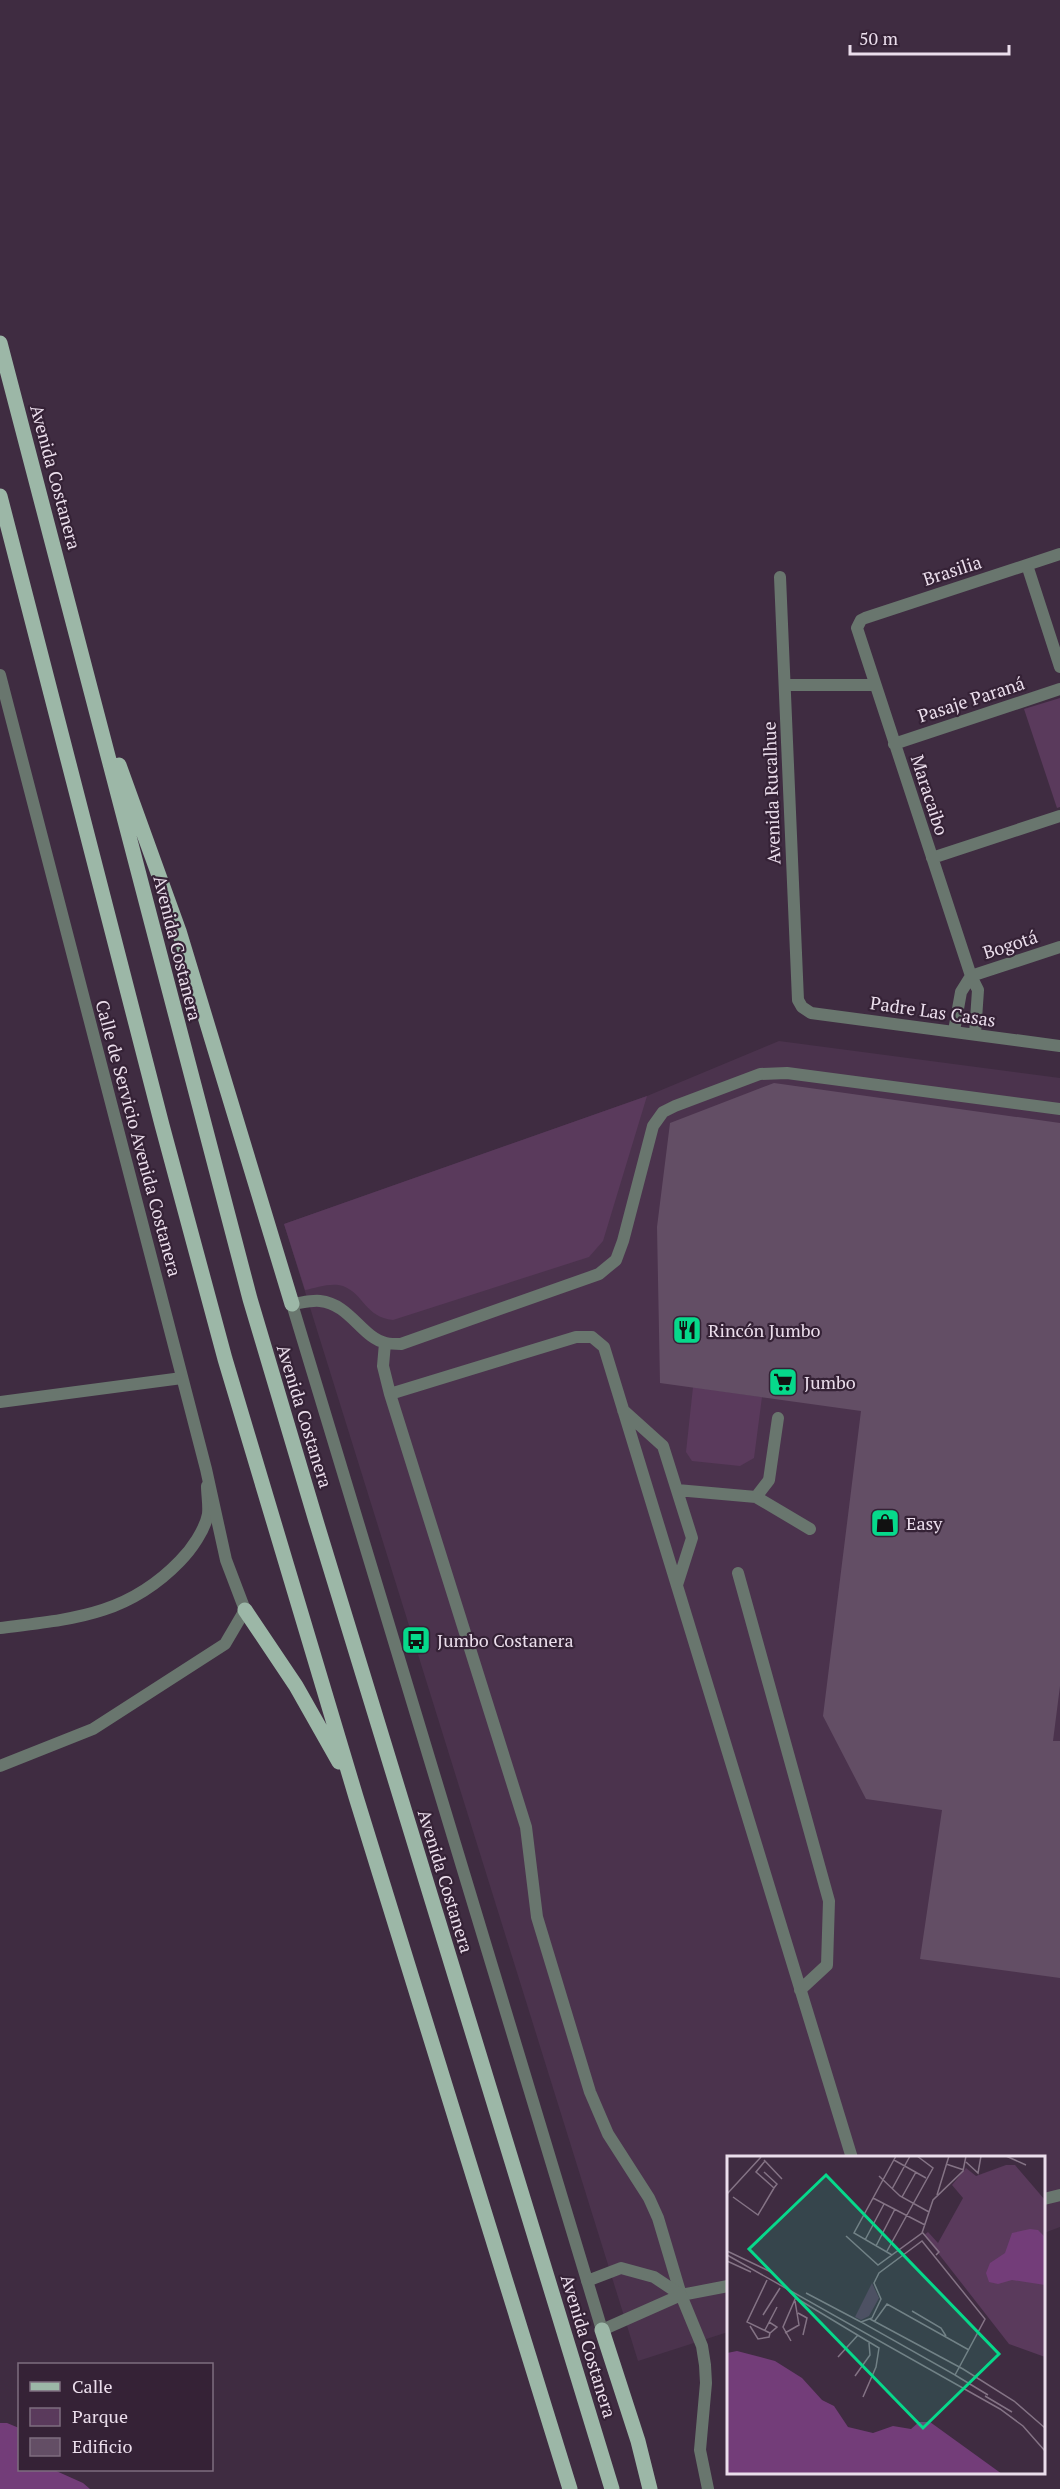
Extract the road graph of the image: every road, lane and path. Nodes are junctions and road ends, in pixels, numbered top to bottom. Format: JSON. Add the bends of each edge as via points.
{"nodes":[{"id":1,"x":0,"y":343,"type":"edge"},
{"id":2,"x":0,"y":496,"type":"edge"},
{"id":3,"x":1060,"y":554,"type":"edge"},
{"id":4,"x":1027,"y":565,"type":"junction"},
{"id":5,"x":780,"y":577,"type":"dead end"},
{"id":6,"x":858,"y":624,"type":"joint"},
{"id":7,"x":1060,"y":667,"type":"edge"},
{"id":8,"x":0,"y":675,"type":"edge"},
{"id":9,"x":785,"y":685,"type":"junction"},
{"id":10,"x":875,"y":685,"type":"junction"},
{"id":11,"x":1060,"y":689,"type":"edge"},
{"id":12,"x":97,"y":709,"type":"junction"},
{"id":13,"x":894,"y":744,"type":"junction"},
{"id":14,"x":1060,"y":816,"type":"edge"},
{"id":15,"x":932,"y":858,"type":"junction"},
{"id":16,"x":1060,"y":947,"type":"edge"},
{"id":17,"x":971,"y":976,"type":"junction"},
{"id":18,"x":802,"y":1007,"type":"joint"},
{"id":19,"x":954,"y":1031,"type":"junction"},
{"id":20,"x":975,"y":1034,"type":"junction"},
{"id":21,"x":1060,"y":1046,"type":"edge"},
{"id":22,"x":1060,"y":1109,"type":"edge"},
{"id":23,"x":292,"y":1305,"type":"junction"},
{"id":24,"x":384,"y":1343,"type":"junction"},
{"id":25,"x":182,"y":1378,"type":"junction"},
{"id":26,"x":390,"y":1394,"type":"junction"},
{"id":27,"x":0,"y":1402,"type":"edge"},
{"id":28,"x":622,"y":1409,"type":"junction"},
{"id":29,"x":778,"y":1418,"type":"dead end"},
{"id":30,"x":206,"y":1469,"type":"junction"},
{"id":31,"x":677,"y":1490,"type":"junction"},
{"id":32,"x":756,"y":1497,"type":"junction"},
{"id":33,"x":810,"y":1529,"type":"dead end"},
{"id":34,"x":738,"y":1573,"type":"dead end"},
{"id":35,"x":677,"y":1585,"type":"junction"},
{"id":36,"x":244,"y":1610,"type":"junction"},
{"id":37,"x":0,"y":1628,"type":"edge"},
{"id":38,"x":0,"y":1766,"type":"edge"},
{"id":39,"x":356,"y":1797,"type":"junction"},
{"id":40,"x":801,"y":1990,"type":"junction"},
{"id":41,"x":852,"y":2156,"type":"edge"},
{"id":42,"x":1060,"y":2194,"type":"edge"},
{"id":43,"x":1045,"y":2199,"type":"edge"},
{"id":44,"x":587,"y":2281,"type":"junction"},
{"id":45,"x":727,"y":2286,"type":"edge"},
{"id":46,"x":681,"y":2295,"type":"junction"},
{"id":47,"x":602,"y":2331,"type":"junction"},
{"id":48,"x":570,"y":2489,"type":"edge"},
{"id":49,"x":612,"y":2489,"type":"edge"},
{"id":50,"x":650,"y":2489,"type":"edge"},
{"id":51,"x":708,"y":2489,"type":"edge"}],
"edges":[{"from":1,"to":12,"type":"main road","name":"Avenida Costanera"},
{"from":2,"to":39,"type":"main road","via":[[196,1253]]},
{"from":3,"to":4,"type":"street","name":"Brasilia"},
{"from":4,"to":6,"type":"street","name":"Brasilia","via":[[865,618]]},
{"from":4,"to":7,"type":"street"},
{"from":5,"to":9,"type":"street","name":"Avenida Rucalhue"},
{"from":6,"to":10,"type":"street","name":"Maracaibo"},
{"from":8,"to":25,"type":"street","name":"Calle de Servicio Avenida Costanera"},
{"from":9,"to":10,"type":"street"},
{"from":9,"to":18,"type":"street","name":"Avenida Rucalhue","via":[[798,1000]]},
{"from":10,"to":13,"type":"street","name":"Maracaibo"},
{"from":11,"to":13,"type":"street","name":"Pasaje Paraná"},
{"from":12,"to":23,"type":"main road","via":[[179,931]]},
{"from":12,"to":49,"type":"main road","name":"Avenida Costanera","via":[[217,1179],[282,1411]]},
{"from":13,"to":15,"type":"street","name":"Maracaibo"},
{"from":14,"to":15,"type":"street"},
{"from":15,"to":17,"type":"street","name":"Maracaibo"},
{"from":16,"to":17,"type":"street","name":"Bogotá"},
{"from":17,"to":19,"type":"street","via":[[961,992]]},
{"from":17,"to":20,"type":"street","name":"Maracaibo","via":[[978,990]]},
{"from":18,"to":19,"type":"street","name":"Padre Las Casas","via":[[812,1013]]},
{"from":19,"to":20,"type":"street","name":"Padre Las Casas"},
{"from":20,"to":21,"type":"street","name":"Padre Las Casas"},
{"from":22,"to":24,"type":"street","via":[[787,1072],[760,1074],[663,1112],[653,1126],[616,1260],[599,1274],[401,1344]]},
{"from":23,"to":24,"type":"street","via":[[318,1300],[333,1304]]},
{"from":23,"to":44,"type":"street"},
{"from":24,"to":26,"type":"street","via":[[383,1366]]},
{"from":25,"to":27,"type":"street"},
{"from":25,"to":30,"type":"street","name":"Calle de Servicio Avenida Costanera"},
{"from":26,"to":28,"type":"street","via":[[576,1336],[592,1337],[604,1347]]},
{"from":26,"to":46,"type":"street","via":[[526,1827],[537,1917],[590,2092],[608,2134],[653,2208]]},
{"from":28,"to":31,"type":"street","via":[[663,1446]]},
{"from":28,"to":35,"type":"street"},
{"from":29,"to":32,"type":"street","via":[[769,1480]]},
{"from":30,"to":36,"type":"street","name":"Calle de Servicio Avenida Costanera","via":[[226,1560]]},
{"from":30,"to":37,"type":"street","via":[[208,1515],[191,1550],[165,1576],[128,1602],[74,1618]]},
{"from":31,"to":32,"type":"street"},
{"from":31,"to":35,"type":"street","via":[[692,1538]]},
{"from":32,"to":33,"type":"street"},
{"from":34,"to":40,"type":"street","via":[[829,1901],[827,1965]]},
{"from":35,"to":40,"type":"street"},
{"from":36,"to":38,"type":"street","via":[[225,1644],[112,1717],[93,1729]]},
{"from":36,"to":39,"type":"main road","via":[[315,1718]]},
{"from":39,"to":48,"type":"main road"},
{"from":40,"to":41,"type":"street"},
{"from":42,"to":43,"type":"street"},
{"from":44,"to":46,"type":"street","via":[[621,2268],[654,2277]]},
{"from":44,"to":47,"type":"street"},
{"from":45,"to":46,"type":"street"},
{"from":46,"to":47,"type":"street"},
{"from":46,"to":51,"type":"street","via":[[702,2346],[705,2365],[700,2450]]},
{"from":47,"to":50,"type":"main road"}]}
